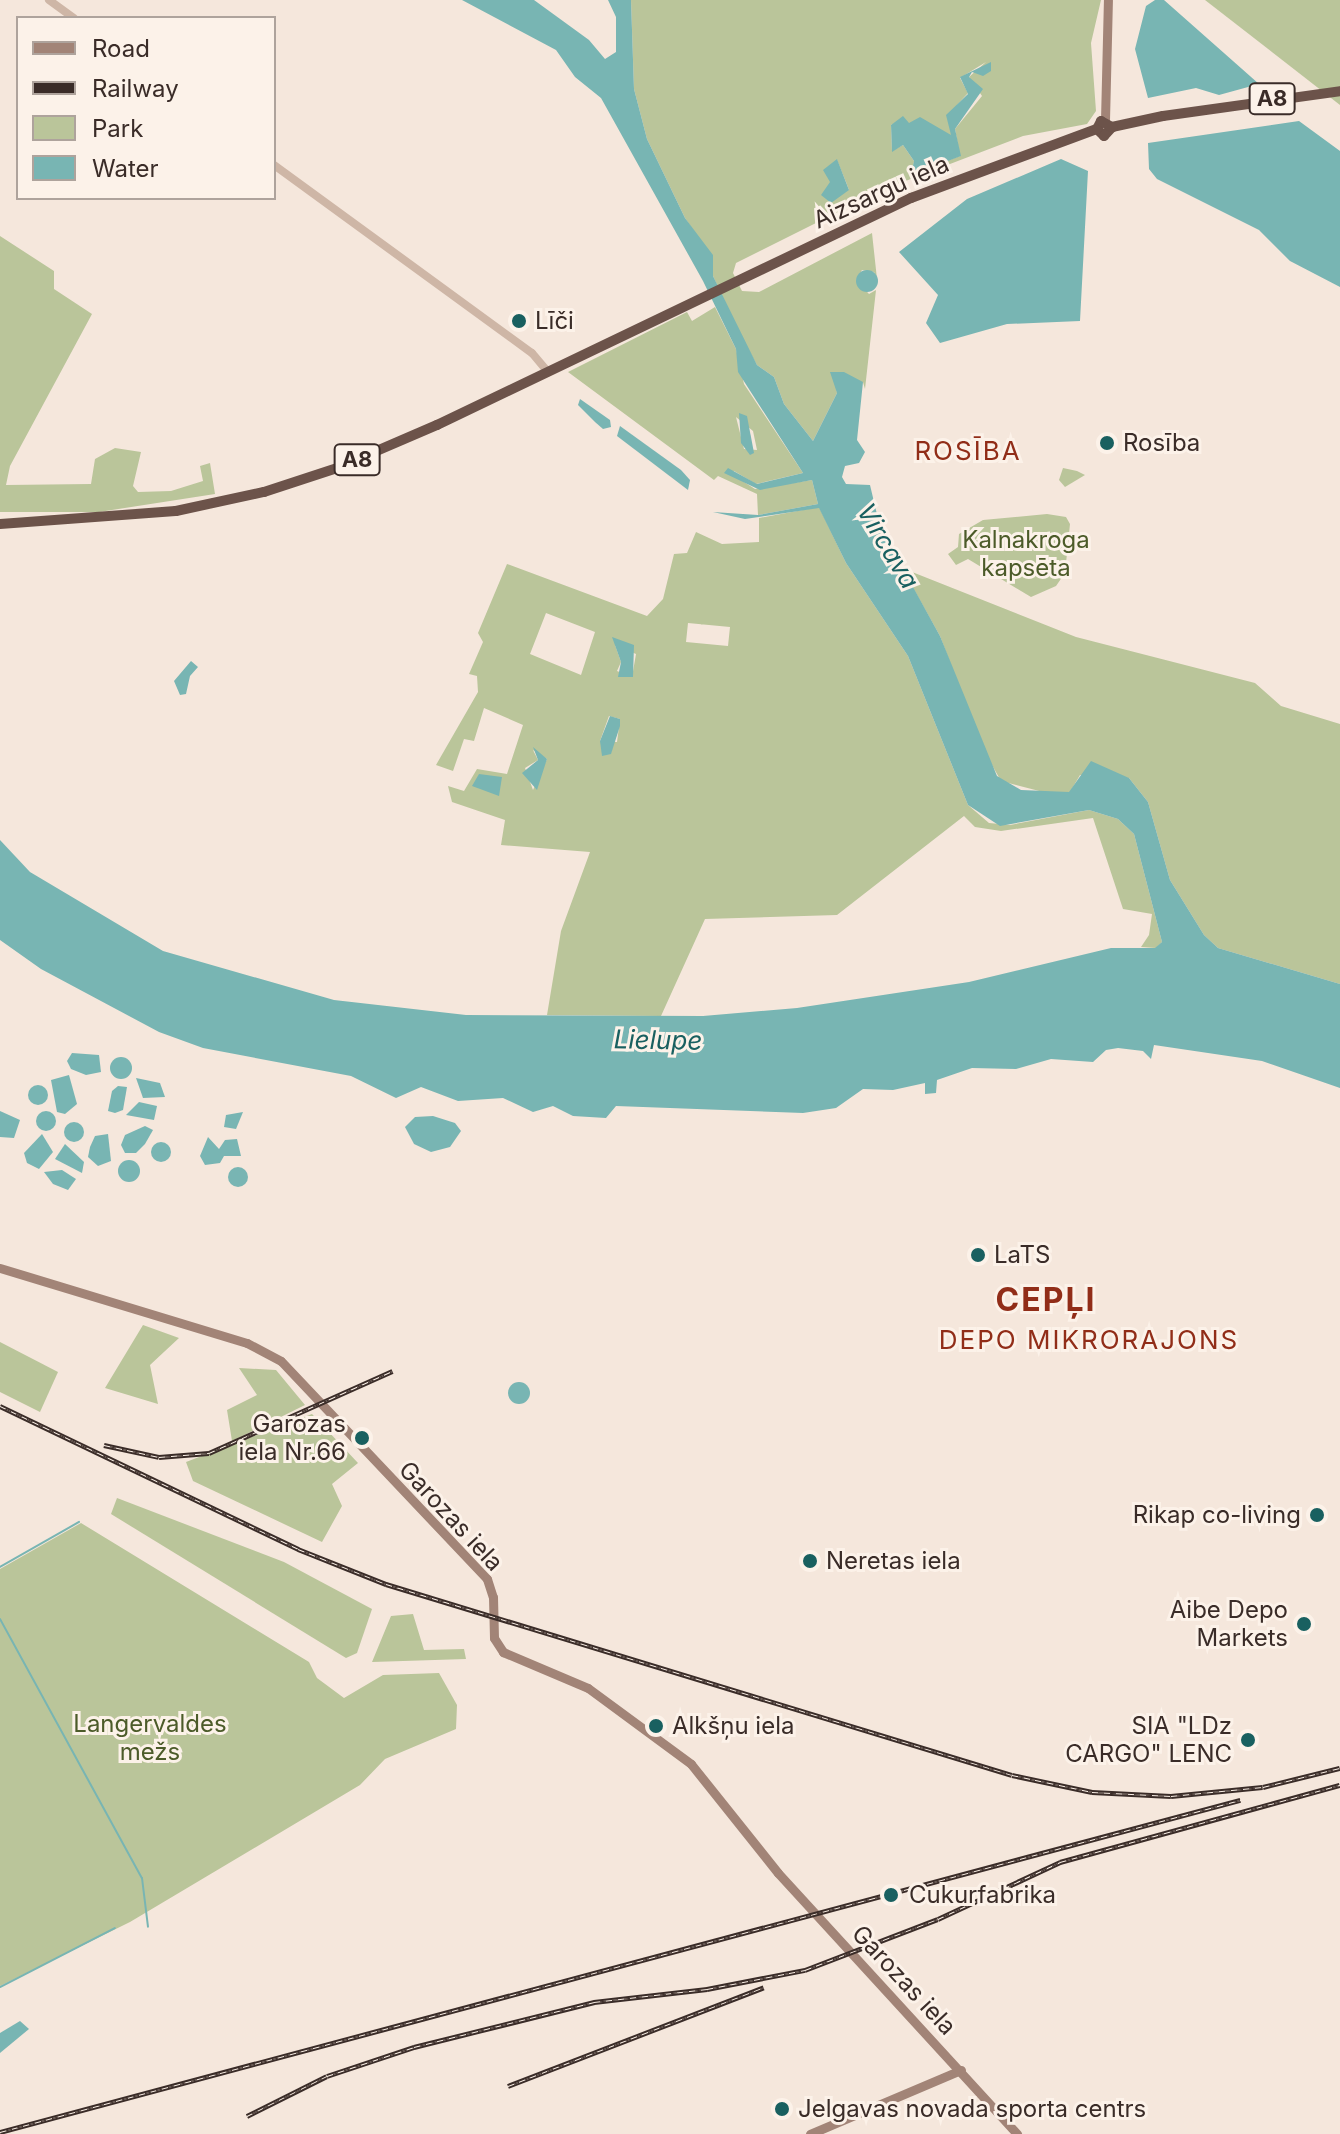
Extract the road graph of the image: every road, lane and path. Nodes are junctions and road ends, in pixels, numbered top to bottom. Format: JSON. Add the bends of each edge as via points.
{"nodes":[{"id":1,"x":49,"y":0,"type":"edge"},
{"id":2,"x":1108,"y":0,"type":"edge"},
{"id":3,"x":71,"y":16,"type":"edge"},
{"id":4,"x":1340,"y":91,"type":"edge"},
{"id":5,"x":1105,"y":125,"type":"junction"},
{"id":6,"x":276,"y":166,"type":"edge"},
{"id":7,"x":548,"y":372,"type":"junction"},
{"id":8,"x":0,"y":524,"type":"edge"},
{"id":9,"x":0,"y":1268,"type":"edge"},
{"id":10,"x":961,"y":2070,"type":"junction"},
{"id":11,"x":810,"y":2134,"type":"edge"},
{"id":12,"x":1017,"y":2134,"type":"edge"}],
"edges":[{"from":1,"to":3,"type":"street"},
{"from":2,"to":5,"type":"main road"},
{"from":4,"to":5,"type":"highway","name":"Aizsargu iela","number":"A8"},
{"from":5,"to":7,"type":"highway","name":"Aizsargu iela","number":"A8","via":[[967,175]]},
{"from":6,"to":7,"type":"street","via":[[532,353]]},
{"from":7,"to":8,"type":"highway","number":"A8","via":[[387,448],[264,492],[136,516]]},
{"from":9,"to":10,"type":"main road","name":"Garozas iela","via":[[247,1343],[281,1361],[487,1579],[498,1646],[520,1662],[588,1688],[691,1764],[778,1873]]},
{"from":10,"to":11,"type":"main road"},
{"from":10,"to":12,"type":"main road","name":"Garozas iela"}]}
